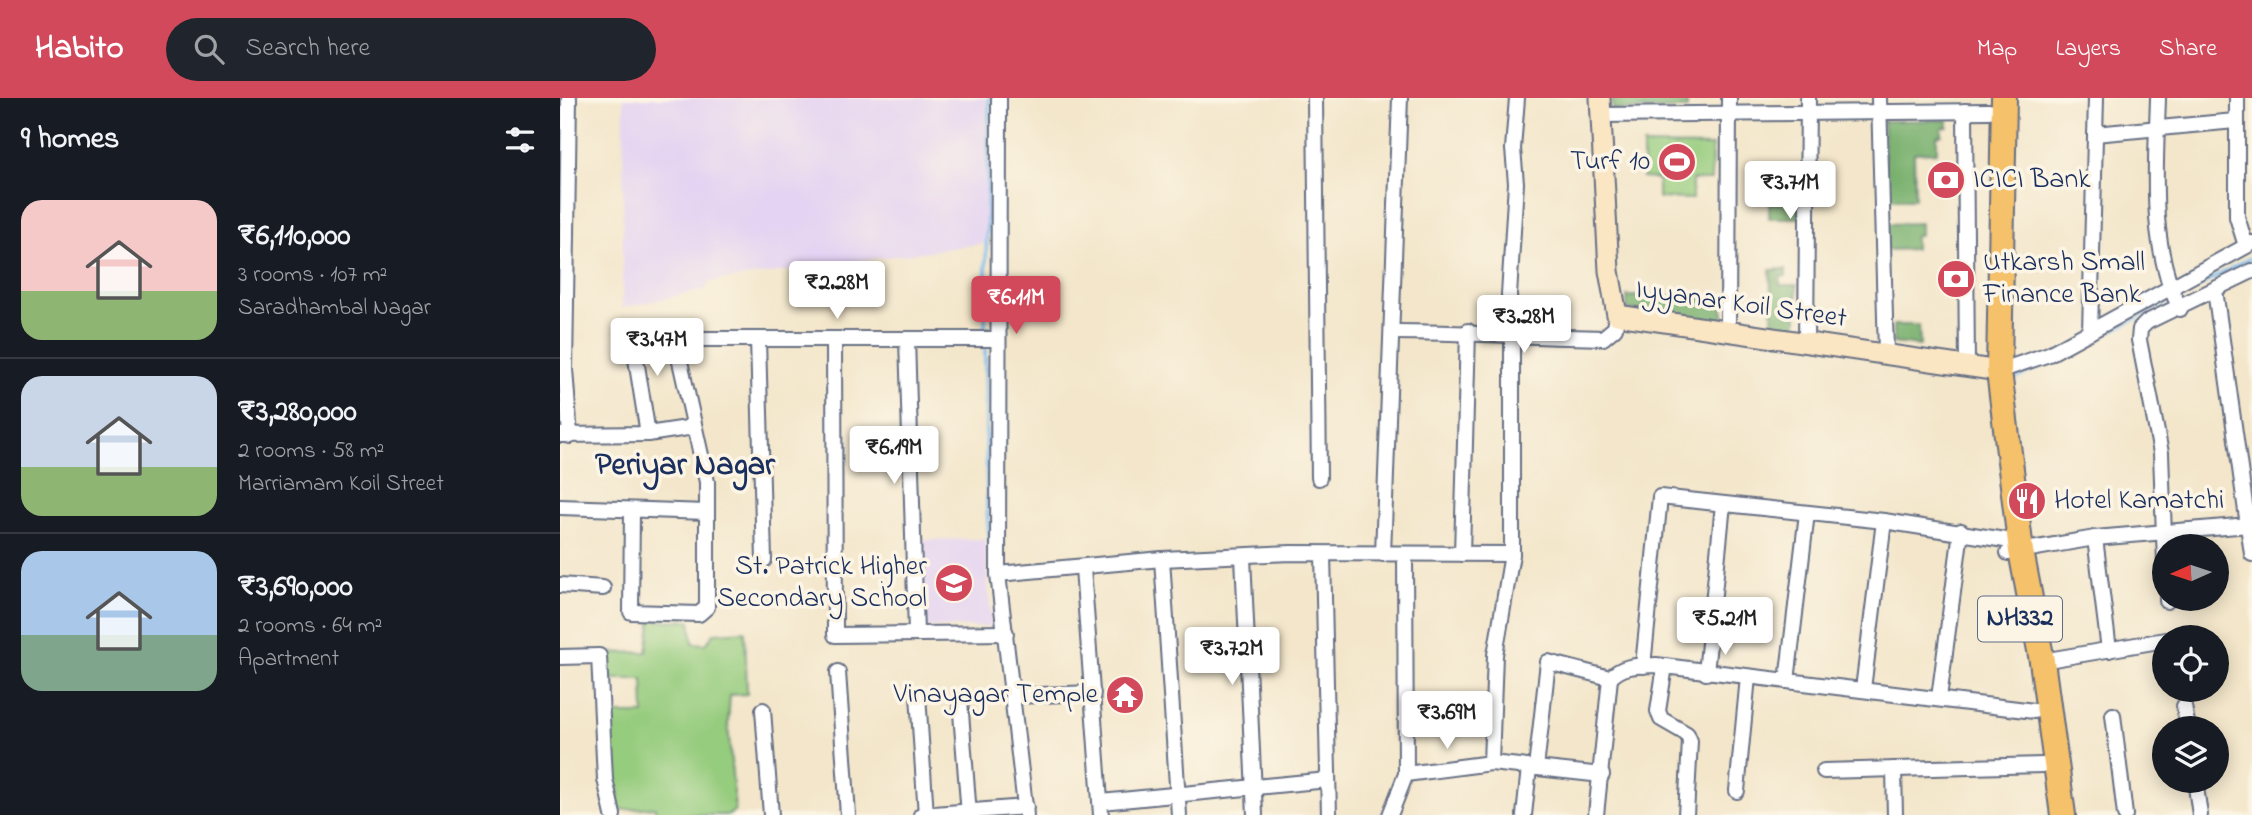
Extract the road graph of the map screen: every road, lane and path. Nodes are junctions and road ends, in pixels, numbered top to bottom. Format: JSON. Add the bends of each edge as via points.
{"nodes":[{"id":1,"x":569,"y":98,"type":"edge"},
{"id":2,"x":999,"y":98,"type":"edge"},
{"id":3,"x":1315,"y":98,"type":"edge"},
{"id":4,"x":1400,"y":98,"type":"edge"},
{"id":5,"x":1517,"y":98,"type":"edge"},
{"id":6,"x":1729,"y":98,"type":"edge"},
{"id":7,"x":1880,"y":98,"type":"edge"},
{"id":8,"x":2096,"y":98,"type":"edge"},
{"id":9,"x":2158,"y":98,"type":"edge"},
{"id":10,"x":2236,"y":98,"type":"edge"},
{"id":11,"x":1987,"y":103,"type":"edge"},
{"id":12,"x":1808,"y":104,"type":"edge"},
{"id":13,"x":1601,"y":106,"type":"edge"},
{"id":14,"x":1730,"y":114,"type":"junction"},
{"id":15,"x":1879,"y":114,"type":"junction"},
{"id":16,"x":2235,"y":121,"type":"junction"},
{"id":17,"x":2157,"y":128,"type":"junction"},
{"id":18,"x":2095,"y":134,"type":"junction"},
{"id":19,"x":2249,"y":245,"type":"edge"},
{"id":20,"x":2252,"y":271,"type":"edge"},
{"id":21,"x":2169,"y":288,"type":"junction"},
{"id":22,"x":2215,"y":289,"type":"junction"},
{"id":23,"x":2179,"y":309,"type":"junction"},
{"id":24,"x":1617,"y":315,"type":"junction"},
{"id":25,"x":631,"y":328,"type":"dead end"},
{"id":26,"x":1468,"y":331,"type":"junction"},
{"id":27,"x":1393,"y":332,"type":"junction"},
{"id":28,"x":2090,"y":332,"type":"junction"},
{"id":29,"x":1728,"y":333,"type":"junction"},
{"id":30,"x":1512,"y":337,"type":"junction"},
{"id":31,"x":675,"y":339,"type":"junction"},
{"id":32,"x":758,"y":339,"type":"junction"},
{"id":33,"x":834,"y":339,"type":"junction"},
{"id":34,"x":907,"y":339,"type":"junction"},
{"id":35,"x":998,"y":339,"type":"junction"},
{"id":36,"x":1807,"y":344,"type":"junction"},
{"id":37,"x":635,"y":349,"type":"junction"},
{"id":38,"x":1886,"y":353,"type":"junction"},
{"id":39,"x":1985,"y":369,"type":"junction"},
{"id":40,"x":694,"y":427,"type":"junction"},
{"id":41,"x":648,"y":434,"type":"junction"},
{"id":42,"x":565,"y":435,"type":"edge"},
{"id":43,"x":1319,"y":478,"type":"dead end"},
{"id":44,"x":2249,"y":496,"type":"edge"},
{"id":45,"x":1723,"y":504,"type":"junction"},
{"id":46,"x":560,"y":507,"type":"edge"},
{"id":47,"x":632,"y":511,"type":"junction"},
{"id":48,"x":707,"y":512,"type":"junction"},
{"id":49,"x":1807,"y":513,"type":"junction"},
{"id":50,"x":1884,"y":521,"type":"junction"},
{"id":51,"x":2249,"y":525,"type":"junction"},
{"id":52,"x":1961,"y":531,"type":"junction"},
{"id":53,"x":2163,"y":532,"type":"junction"},
{"id":54,"x":2095,"y":538,"type":"junction"},
{"id":55,"x":2012,"y":548,"type":"junction"},
{"id":56,"x":1323,"y":554,"type":"junction"},
{"id":57,"x":1384,"y":554,"type":"junction"},
{"id":58,"x":1405,"y":554,"type":"junction"},
{"id":59,"x":1462,"y":554,"type":"junction"},
{"id":60,"x":1512,"y":554,"type":"junction"},
{"id":61,"x":2252,"y":554,"type":"edge"},
{"id":62,"x":1243,"y":557,"type":"junction"},
{"id":63,"x":1161,"y":559,"type":"junction"},
{"id":64,"x":764,"y":560,"type":"dead end"},
{"id":65,"x":1083,"y":568,"type":"junction"},
{"id":66,"x":998,"y":574,"type":"junction"},
{"id":67,"x":560,"y":585,"type":"edge"},
{"id":68,"x":603,"y":588,"type":"dead end"},
{"id":69,"x":916,"y":633,"type":"junction"},
{"id":70,"x":1006,"y":633,"type":"junction"},
{"id":71,"x":2152,"y":642,"type":"edge"},
{"id":72,"x":2109,"y":650,"type":"junction"},
{"id":73,"x":560,"y":657,"type":"edge"},
{"id":74,"x":2042,"y":661,"type":"junction"},
{"id":75,"x":1643,"y":666,"type":"junction"},
{"id":76,"x":1665,"y":666,"type":"junction"},
{"id":77,"x":838,"y":672,"type":"dead end"},
{"id":78,"x":1706,"y":673,"type":"junction"},
{"id":79,"x":1748,"y":677,"type":"junction"},
{"id":80,"x":1611,"y":678,"type":"junction"},
{"id":81,"x":1787,"y":681,"type":"junction"},
{"id":82,"x":1863,"y":690,"type":"junction"},
{"id":83,"x":1093,"y":692,"type":"junction"},
{"id":84,"x":918,"y":695,"type":"dead end"},
{"id":85,"x":1014,"y":696,"type":"junction"},
{"id":86,"x":1939,"y":698,"type":"junction"},
{"id":87,"x":960,"y":700,"type":"dead end"},
{"id":88,"x":2185,"y":706,"type":"dead end"},
{"id":89,"x":763,"y":710,"type":"dead end"},
{"id":90,"x":2034,"y":711,"type":"junction"},
{"id":91,"x":2113,"y":715,"type":"dead end"},
{"id":92,"x":2186,"y":716,"type":"edge"},
{"id":93,"x":1491,"y":763,"type":"junction"},
{"id":94,"x":2043,"y":765,"type":"junction"},
{"id":95,"x":1533,"y":768,"type":"junction"},
{"id":96,"x":1894,"y":769,"type":"junction"},
{"id":97,"x":1824,"y":771,"type":"dead end"},
{"id":98,"x":1406,"y":774,"type":"junction"},
{"id":99,"x":1602,"y":775,"type":"junction"},
{"id":100,"x":1328,"y":780,"type":"junction"},
{"id":101,"x":1254,"y":789,"type":"junction"},
{"id":102,"x":1737,"y":790,"type":"dead end"},
{"id":103,"x":2197,"y":793,"type":"edge"},
{"id":104,"x":1178,"y":796,"type":"junction"},
{"id":105,"x":1101,"y":809,"type":"edge"},
{"id":106,"x":1026,"y":811,"type":"edge"},
{"id":107,"x":969,"y":813,"type":"edge"},
{"id":108,"x":613,"y":815,"type":"edge"},
{"id":109,"x":771,"y":815,"type":"edge"},
{"id":110,"x":848,"y":815,"type":"edge"},
{"id":111,"x":924,"y":815,"type":"edge"},
{"id":112,"x":1179,"y":815,"type":"edge"},
{"id":113,"x":1255,"y":815,"type":"edge"},
{"id":114,"x":1329,"y":815,"type":"edge"},
{"id":115,"x":1390,"y":815,"type":"edge"},
{"id":116,"x":1524,"y":815,"type":"edge"},
{"id":117,"x":1596,"y":815,"type":"edge"},
{"id":118,"x":1686,"y":815,"type":"edge"},
{"id":119,"x":1895,"y":815,"type":"edge"},
{"id":120,"x":2048,"y":815,"type":"edge"},
{"id":121,"x":2063,"y":815,"type":"edge"},
{"id":122,"x":2125,"y":815,"type":"edge"},
{"id":123,"x":2200,"y":815,"type":"edge"}],
"edges":[{"from":1,"to":42,"type":"street"},
{"from":2,"to":35,"type":"street"},
{"from":3,"to":43,"type":"street"},
{"from":4,"to":27,"type":"street"},
{"from":5,"to":30,"type":"street","via":[[1508,295]]},
{"from":6,"to":14,"type":"street"},
{"from":7,"to":15,"type":"street"},
{"from":8,"to":18,"type":"street"},
{"from":9,"to":17,"type":"street"},
{"from":10,"to":16,"type":"street"},
{"from":11,"to":15,"type":"street"},
{"from":11,"to":39,"type":"highway"},
{"from":11,"to":39,"type":"street"},
{"from":12,"to":14,"type":"street"},
{"from":12,"to":15,"type":"street"},
{"from":12,"to":36,"type":"street"},
{"from":13,"to":14,"type":"street"},
{"from":13,"to":24,"type":"street","name":"Iyyanar Koil Street","via":[[1609,271]]},
{"from":14,"to":29,"type":"street"},
{"from":15,"to":38,"type":"street"},
{"from":16,"to":17,"type":"street"},
{"from":16,"to":19,"type":"street","via":[[2237,217]]},
{"from":17,"to":18,"type":"street"},
{"from":17,"to":21,"type":"street","via":[[2158,247]]},
{"from":18,"to":28,"type":"street"},
{"from":19,"to":21,"type":"street"},
{"from":20,"to":22,"type":"street"},
{"from":21,"to":23,"type":"street"},
{"from":21,"to":28,"type":"street"},
{"from":22,"to":23,"type":"street"},
{"from":22,"to":44,"type":"street","via":[[2240,480]]},
{"from":23,"to":53,"type":"street","via":[[2147,322],[2140,329],[2139,340],[2161,453]]},
{"from":24,"to":29,"type":"street","name":"Iyyanar Koil Street"},
{"from":24,"to":30,"type":"street","via":[[1615,328],[1603,338]]},
{"from":25,"to":37,"type":"street"},
{"from":26,"to":27,"type":"street"},
{"from":26,"to":30,"type":"street"},
{"from":26,"to":59,"type":"street"},
{"from":27,"to":57,"type":"street"},
{"from":28,"to":39,"type":"street","via":[[2049,354]]},
{"from":29,"to":36,"type":"street","name":"Iyyanar Koil Street"},
{"from":30,"to":60,"type":"street"},
{"from":31,"to":32,"type":"street"},
{"from":31,"to":37,"type":"street"},
{"from":31,"to":40,"type":"street"},
{"from":32,"to":33,"type":"street"},
{"from":32,"to":64,"type":"street"},
{"from":33,"to":34,"type":"street"},
{"from":33,"to":69,"type":"street","via":[[835,635]]},
{"from":34,"to":35,"type":"street"},
{"from":34,"to":69,"type":"street"},
{"from":35,"to":66,"type":"street"},
{"from":36,"to":38,"type":"street","name":"Iyyanar Koil Street"},
{"from":37,"to":41,"type":"street"},
{"from":38,"to":39,"type":"street","name":"Iyyanar Koil Street"},
{"from":39,"to":55,"type":"highway"},
{"from":40,"to":41,"type":"street"},
{"from":40,"to":48,"type":"street","via":[[707,482]]},
{"from":41,"to":42,"type":"street"},
{"from":44,"to":51,"type":"street"},
{"from":45,"to":49,"type":"street"},
{"from":45,"to":75,"type":"street","via":[[1660,497]]},
{"from":45,"to":78,"type":"street"},
{"from":46,"to":47,"type":"street"},
{"from":47,"to":48,"type":"street"},
{"from":47,"to":48,"type":"street","via":[[629,606],[636,614],[699,614],[708,607]]},
{"from":49,"to":50,"type":"street"},
{"from":49,"to":81,"type":"street"},
{"from":50,"to":52,"type":"street"},
{"from":50,"to":82,"type":"street"},
{"from":51,"to":53,"type":"street"},
{"from":51,"to":61,"type":"street"},
{"from":52,"to":55,"type":"street"},
{"from":52,"to":86,"type":"street"},
{"from":53,"to":54,"type":"street"},
{"from":54,"to":55,"type":"street"},
{"from":54,"to":72,"type":"street"},
{"from":55,"to":74,"type":"highway"},
{"from":55,"to":90,"type":"highway","number":"NH332"},
{"from":56,"to":57,"type":"street"},
{"from":56,"to":62,"type":"street"},
{"from":56,"to":100,"type":"street"},
{"from":57,"to":58,"type":"street"},
{"from":58,"to":59,"type":"street"},
{"from":58,"to":98,"type":"street"},
{"from":59,"to":60,"type":"street"},
{"from":60,"to":93,"type":"street","via":[[1495,655]]},
{"from":62,"to":63,"type":"street"},
{"from":62,"to":101,"type":"street"},
{"from":63,"to":65,"type":"street"},
{"from":63,"to":104,"type":"street"},
{"from":65,"to":66,"type":"street"},
{"from":65,"to":83,"type":"street"},
{"from":66,"to":70,"type":"street"},
{"from":67,"to":68,"type":"street"},
{"from":69,"to":70,"type":"street"},
{"from":70,"to":85,"type":"street"},
{"from":71,"to":72,"type":"street"},
{"from":72,"to":74,"type":"street"},
{"from":73,"to":108,"type":"street","via":[[599,656],[605,779]]},
{"from":74,"to":121,"type":"highway"},
{"from":75,"to":76,"type":"street"},
{"from":75,"to":80,"type":"street","via":[[1619,669]]},
{"from":76,"to":78,"type":"street"},
{"from":76,"to":118,"type":"street","via":[[1658,711],[1661,719],[1687,734],[1690,741]]},
{"from":77,"to":110,"type":"street"},
{"from":78,"to":79,"type":"street"},
{"from":79,"to":81,"type":"street"},
{"from":79,"to":102,"type":"street"},
{"from":80,"to":95,"type":"street","via":[[1548,662]]},
{"from":80,"to":99,"type":"street"},
{"from":81,"to":82,"type":"street"},
{"from":82,"to":86,"type":"street"},
{"from":83,"to":85,"type":"street"},
{"from":83,"to":105,"type":"street"},
{"from":84,"to":111,"type":"street"},
{"from":85,"to":106,"type":"street"},
{"from":86,"to":90,"type":"street"},
{"from":87,"to":107,"type":"street"},
{"from":88,"to":92,"type":"street"},
{"from":89,"to":109,"type":"street"},
{"from":90,"to":94,"type":"highway","number":"NH332"},
{"from":91,"to":122,"type":"street"},
{"from":93,"to":95,"type":"street"},
{"from":93,"to":98,"type":"street"},
{"from":94,"to":96,"type":"street"},
{"from":94,"to":120,"type":"highway","number":"NH332"},
{"from":95,"to":99,"type":"street"},
{"from":95,"to":116,"type":"street"},
{"from":96,"to":97,"type":"street"},
{"from":96,"to":119,"type":"street"},
{"from":98,"to":115,"type":"street"},
{"from":99,"to":117,"type":"street"},
{"from":100,"to":101,"type":"street"},
{"from":100,"to":114,"type":"street"},
{"from":101,"to":104,"type":"street"},
{"from":101,"to":113,"type":"street"},
{"from":103,"to":123,"type":"street"},
{"from":104,"to":105,"type":"street"},
{"from":104,"to":112,"type":"street"},
{"from":106,"to":107,"type":"street"},
{"from":107,"to":111,"type":"street"}]}
